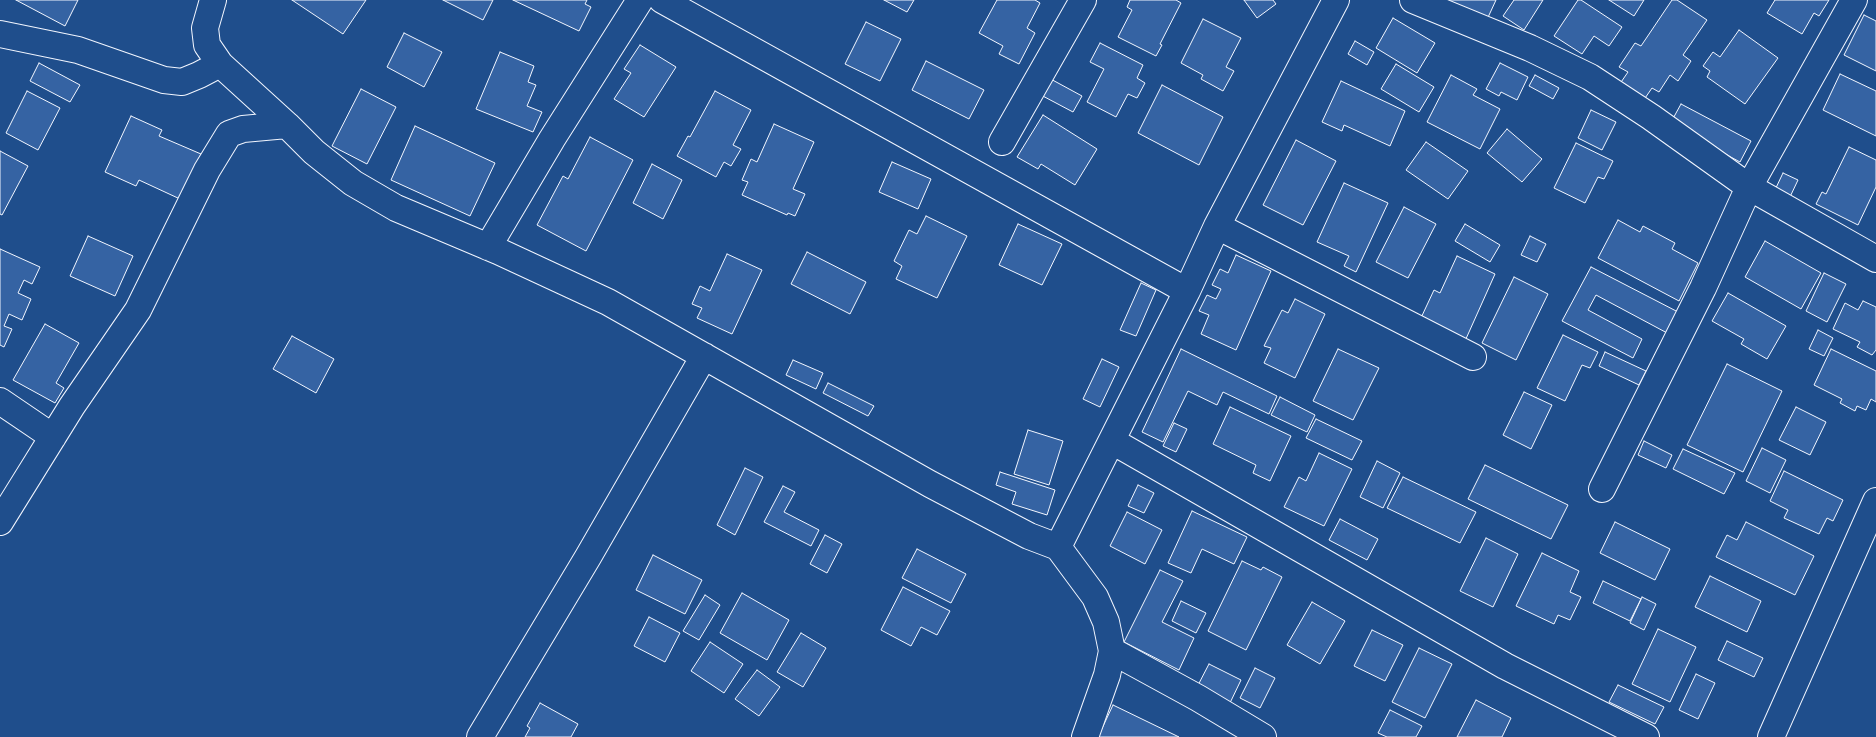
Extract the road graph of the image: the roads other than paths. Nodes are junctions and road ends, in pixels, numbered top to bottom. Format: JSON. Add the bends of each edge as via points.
{"nodes":[{"id":1,"x":213,"y":0,"type":"edge"},
{"id":2,"x":640,"y":0,"type":"edge"},
{"id":3,"x":662,"y":0,"type":"edge"},
{"id":4,"x":1083,"y":0,"type":"edge"},
{"id":5,"x":1336,"y":0,"type":"edge"},
{"id":6,"x":1413,"y":0,"type":"edge"},
{"id":7,"x":1854,"y":0,"type":"edge"},
{"id":8,"x":0,"y":34,"type":"edge"},
{"id":9,"x":220,"y":64,"type":"junction"},
{"id":10,"x":287,"y":125,"type":"junction"},
{"id":11,"x":1002,"y":142,"type":"dead end"},
{"id":12,"x":1749,"y":187,"type":"junction"},
{"id":13,"x":1217,"y":226,"type":"junction"},
{"id":14,"x":488,"y":247,"type":"junction"},
{"id":15,"x":1876,"y":259,"type":"edge"},
{"id":16,"x":1187,"y":291,"type":"junction"},
{"id":17,"x":704,"y":356,"type":"junction"},
{"id":18,"x":1473,"y":357,"type":"dead end"},
{"id":19,"x":0,"y":401,"type":"edge"},
{"id":20,"x":53,"y":437,"type":"junction"},
{"id":21,"x":1112,"y":441,"type":"junction"},
{"id":22,"x":1602,"y":489,"type":"dead end"},
{"id":23,"x":1876,"y":501,"type":"edge"},
{"id":24,"x":0,"y":522,"type":"edge"},
{"id":25,"x":1058,"y":546,"type":"junction"},
{"id":26,"x":1112,"y":650,"type":"junction"},
{"id":27,"x":480,"y":737,"type":"edge"},
{"id":28,"x":1085,"y":737,"type":"edge"},
{"id":29,"x":1263,"y":737,"type":"edge"},
{"id":30,"x":1646,"y":737,"type":"edge"},
{"id":31,"x":1771,"y":737,"type":"edge"}],
"edges":[{"from":1,"to":9,"type":"street","via":[[206,37],[207,45]]},
{"from":2,"to":14,"type":"street"},
{"from":3,"to":16,"type":"street"},
{"from":4,"to":11,"type":"street"},
{"from":5,"to":13,"type":"street"},
{"from":6,"to":12,"type":"street","via":[[1530,48],[1590,77]]},
{"from":7,"to":12,"type":"street"},
{"from":8,"to":9,"type":"street","via":[[78,50],[164,80],[182,82]]},
{"from":9,"to":10,"type":"street"},
{"from":10,"to":14,"type":"street","via":[[353,183],[396,208]]},
{"from":10,"to":20,"type":"street","via":[[243,129],[229,134],[207,170],[138,310]]},
{"from":12,"to":15,"type":"street"},
{"from":12,"to":22,"type":"street","via":[[1703,288]]},
{"from":13,"to":16,"type":"street"},
{"from":13,"to":18,"type":"street"},
{"from":14,"to":17,"type":"street","via":[[608,302]]},
{"from":16,"to":21,"type":"street"},
{"from":17,"to":25,"type":"street","via":[[930,484],[1029,536]]},
{"from":17,"to":27,"type":"street"},
{"from":19,"to":20,"type":"street"},
{"from":20,"to":24,"type":"street"},
{"from":21,"to":25,"type":"street"},
{"from":21,"to":30,"type":"street","via":[[1505,666]]},
{"from":23,"to":31,"type":"street"},
{"from":25,"to":26,"type":"street","via":[[1095,597],[1106,622]]},
{"from":26,"to":28,"type":"street","via":[[1107,675]]},
{"from":26,"to":29,"type":"street"}]}
